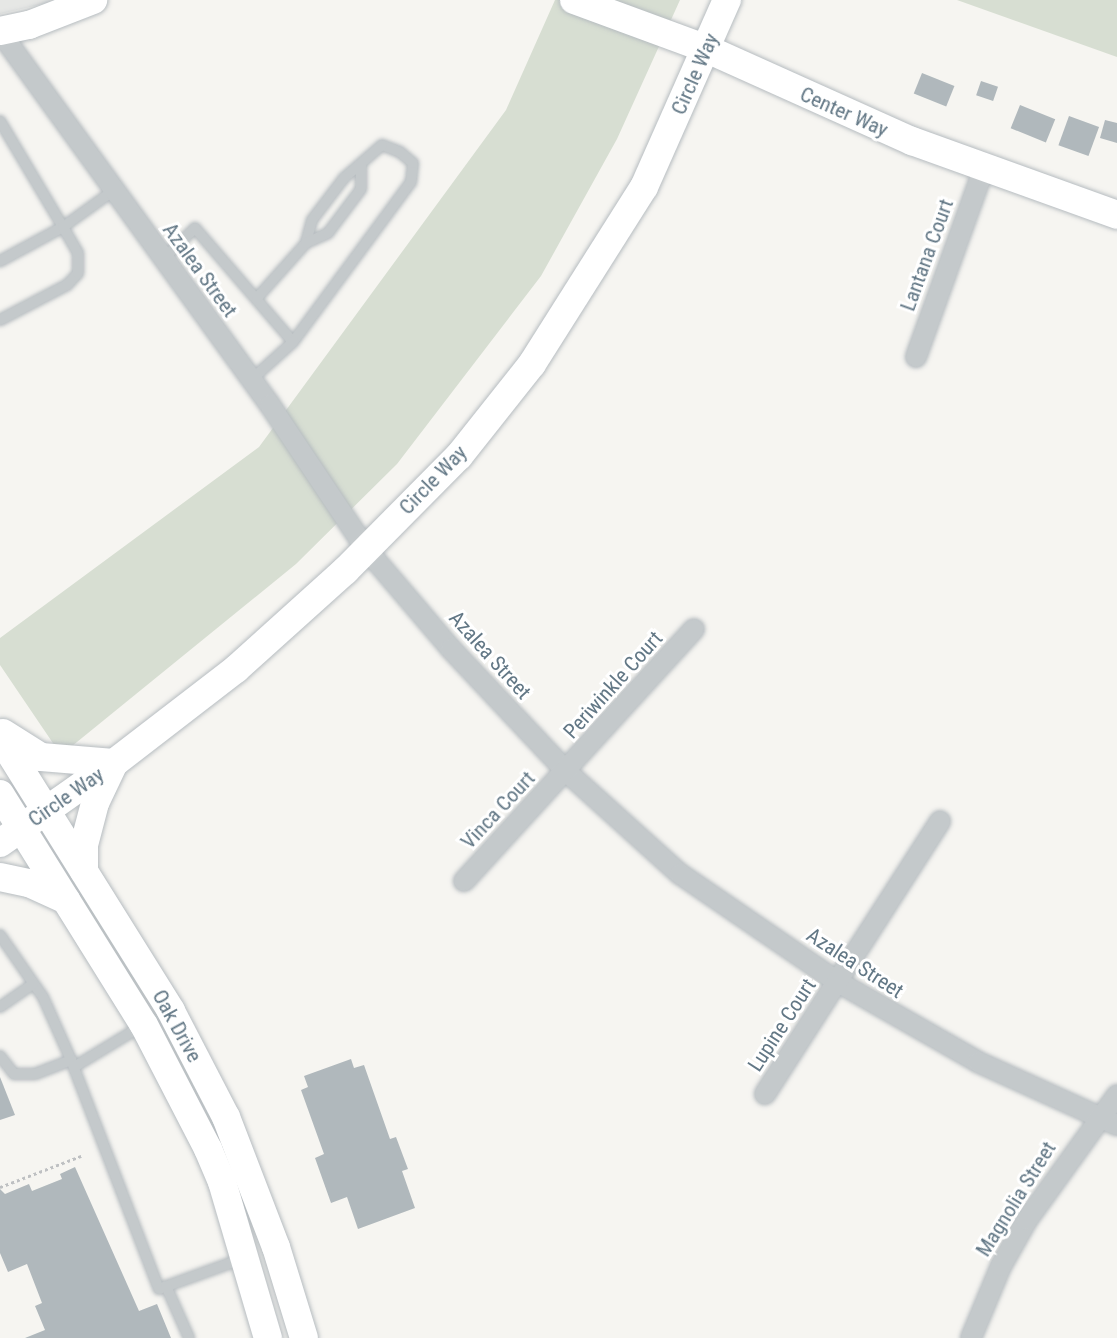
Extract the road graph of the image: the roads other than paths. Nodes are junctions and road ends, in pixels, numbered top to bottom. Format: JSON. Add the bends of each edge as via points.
{"nodes":[{"id":1,"x":93,"y":0,"type":"edge"},
{"id":2,"x":574,"y":0,"type":"edge"},
{"id":3,"x":727,"y":0,"type":"edge"},
{"id":4,"x":0,"y":31,"type":"edge"},
{"id":5,"x":706,"y":49,"type":"junction"},
{"id":6,"x":0,"y":122,"type":"edge"},
{"id":7,"x":361,"y":165,"type":"junction"},
{"id":8,"x":984,"y":168,"type":"junction"},
{"id":9,"x":114,"y":191,"type":"junction"},
{"id":10,"x":1117,"y":215,"type":"edge"},
{"id":11,"x":63,"y":227,"type":"junction"},
{"id":12,"x":306,"y":243,"type":"junction"},
{"id":13,"x":162,"y":260,"type":"junction"},
{"id":14,"x":0,"y":261,"type":"edge"},
{"id":15,"x":257,"y":298,"type":"junction"},
{"id":16,"x":0,"y":320,"type":"edge"},
{"id":17,"x":294,"y":342,"type":"junction"},
{"id":18,"x":916,"y":357,"type":"dead end"},
{"id":19,"x":251,"y":380,"type":"junction"},
{"id":20,"x":366,"y":549,"type":"junction"},
{"id":21,"x":694,"y":629,"type":"dead end"},
{"id":22,"x":0,"y":731,"type":"edge"},
{"id":23,"x":0,"y":737,"type":"edge"},
{"id":24,"x":114,"y":763,"type":"junction"},
{"id":25,"x":567,"y":772,"type":"junction"},
{"id":26,"x":0,"y":794,"type":"edge"},
{"id":27,"x":46,"y":811,"type":"junction"},
{"id":28,"x":940,"y":821,"type":"dead end"},
{"id":29,"x":11,"y":835,"type":"edge"},
{"id":30,"x":84,"y":871,"type":"junction"},
{"id":31,"x":0,"y":877,"type":"edge"},
{"id":32,"x":464,"y":881,"type":"dead end"},
{"id":33,"x":66,"y":900,"type":"junction"},
{"id":34,"x":0,"y":934,"type":"edge"},
{"id":35,"x":838,"y":982,"type":"junction"},
{"id":36,"x":33,"y":984,"type":"junction"},
{"id":37,"x":0,"y":1007,"type":"edge"},
{"id":38,"x":171,"y":1011,"type":"junction"},
{"id":39,"x":144,"y":1025,"type":"junction"},
{"id":40,"x":0,"y":1056,"type":"edge"},
{"id":41,"x":73,"y":1064,"type":"junction"},
{"id":42,"x":765,"y":1094,"type":"dead end"},
{"id":43,"x":1117,"y":1095,"type":"edge"},
{"id":44,"x":1097,"y":1118,"type":"junction"},
{"id":45,"x":1117,"y":1125,"type":"edge"},
{"id":46,"x":238,"y":1148,"type":"junction"},
{"id":47,"x":210,"y":1155,"type":"junction"},
{"id":48,"x":276,"y":1247,"type":"junction"},
{"id":49,"x":245,"y":1257,"type":"junction"},
{"id":50,"x":166,"y":1286,"type":"junction"},
{"id":51,"x":296,"y":1309,"type":"junction"},
{"id":52,"x":266,"y":1329,"type":"edge"},
{"id":53,"x":189,"y":1338,"type":"edge"},
{"id":54,"x":304,"y":1338,"type":"edge"},
{"id":55,"x":971,"y":1338,"type":"edge"}],
"edges":[{"from":1,"to":4,"type":"street","via":[[29,25]]},
{"from":2,"to":5,"type":"street","name":"Center Way"},
{"from":3,"to":5,"type":"street","name":"Circle Way"},
{"from":4,"to":9,"type":"street","name":"Azalea Street"},
{"from":5,"to":8,"type":"street","name":"Center Way","via":[[838,110]]},
{"from":5,"to":20,"type":"street","name":"Circle Way","via":[[644,187],[532,364],[459,456]]},
{"from":6,"to":11,"type":"lane"},
{"from":7,"to":12,"type":"lane","via":[[344,178],[312,220]]},
{"from":7,"to":12,"type":"lane","via":[[361,189],[328,233]]},
{"from":7,"to":17,"type":"lane","via":[[381,146],[400,152],[413,163],[411,182]]},
{"from":8,"to":10,"type":"street","name":"Center Way"},
{"from":8,"to":18,"type":"street","name":"Lantana Court"},
{"from":9,"to":11,"type":"lane"},
{"from":9,"to":13,"type":"street","name":"Azalea Street"},
{"from":11,"to":14,"type":"lane"},
{"from":11,"to":16,"type":"lane","via":[[78,253],[78,273],[67,285]]},
{"from":12,"to":15,"type":"lane"},
{"from":13,"to":15,"type":"lane","via":[[195,228]]},
{"from":13,"to":19,"type":"street","name":"Azalea Street"},
{"from":15,"to":17,"type":"lane"},
{"from":17,"to":19,"type":"lane"},
{"from":19,"to":20,"type":"street","name":"Azalea Street"},
{"from":20,"to":24,"type":"street","name":"Circle Way","via":[[236,669]]},
{"from":20,"to":25,"type":"street","name":"Azalea Street","via":[[450,649]]},
{"from":21,"to":25,"type":"street","name":"Periwinkle Court"},
{"from":22,"to":24,"type":"street","via":[[41,758]]},
{"from":23,"to":27,"type":"street","name":"Oak Drive"},
{"from":24,"to":27,"type":"street","name":"Circle Way"},
{"from":24,"to":30,"type":"street","via":[[95,803],[84,845]]},
{"from":25,"to":32,"type":"street","name":"Vinca Court"},
{"from":25,"to":35,"type":"street","name":"Azalea Street","via":[[680,874]]},
{"from":26,"to":29,"type":"street","name":"Oak Drive"},
{"from":27,"to":29,"type":"street","name":"Circle Way"},
{"from":27,"to":30,"type":"street","name":"Oak Drive"},
{"from":28,"to":35,"type":"street","name":"Lupine Court"},
{"from":29,"to":33,"type":"street","name":"Oak Drive"},
{"from":30,"to":38,"type":"street","name":"Oak Drive"},
{"from":31,"to":33,"type":"street"},
{"from":33,"to":39,"type":"street","name":"Oak Drive"},
{"from":34,"to":36,"type":"lane"},
{"from":35,"to":42,"type":"street","name":"Lupine Court"},
{"from":35,"to":44,"type":"street","name":"Azalea Street","via":[[968,1057]]},
{"from":36,"to":37,"type":"lane"},
{"from":36,"to":41,"type":"lane"},
{"from":38,"to":39,"type":"street"},
{"from":38,"to":46,"type":"street","name":"Oak Drive"},
{"from":39,"to":41,"type":"lane"},
{"from":39,"to":47,"type":"street","name":"Oak Drive"},
{"from":40,"to":41,"type":"lane","via":[[14,1074],[35,1074]]},
{"from":41,"to":50,"type":"lane","via":[[159,1289]]},
{"from":43,"to":44,"type":"street","name":"Magnolia Street"},
{"from":44,"to":45,"type":"street","name":"Azalea Street"},
{"from":44,"to":55,"type":"street","name":"Magnolia Street","via":[[1027,1220],[1001,1266]]},
{"from":46,"to":47,"type":"street"},
{"from":46,"to":48,"type":"street","name":"Oak Drive"},
{"from":47,"to":49,"type":"street","name":"Oak Drive"},
{"from":48,"to":49,"type":"street"},
{"from":48,"to":51,"type":"street","name":"Oak Drive"},
{"from":49,"to":50,"type":"lane"},
{"from":49,"to":52,"type":"street","name":"Oak Drive"},
{"from":50,"to":53,"type":"lane"},
{"from":51,"to":52,"type":"street"},
{"from":51,"to":54,"type":"street","name":"Oak Drive"}]}
